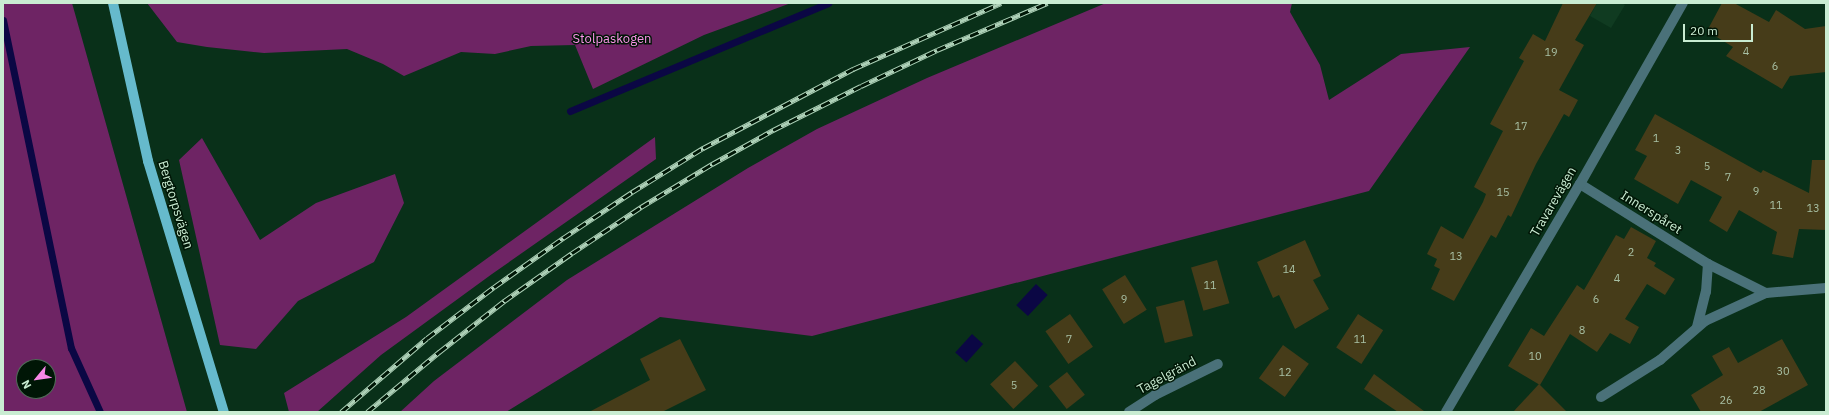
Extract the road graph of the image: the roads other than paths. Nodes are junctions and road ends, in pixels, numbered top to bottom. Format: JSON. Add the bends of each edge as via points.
{"nodes":[{"id":1,"x":113,"y":3,"type":"edge"},
{"id":2,"x":1683,"y":3,"type":"edge"},
{"id":3,"x":1580,"y":184,"type":"junction"},
{"id":4,"x":1708,"y":264,"type":"junction"},
{"id":5,"x":1826,"y":288,"type":"edge"},
{"id":6,"x":1766,"y":293,"type":"junction"},
{"id":7,"x":1697,"y":328,"type":"junction"},
{"id":8,"x":1218,"y":364,"type":"dead end"},
{"id":9,"x":1601,"y":397,"type":"dead end"},
{"id":10,"x":224,"y":412,"type":"edge"},
{"id":11,"x":1130,"y":412,"type":"edge"},
{"id":12,"x":1446,"y":412,"type":"edge"}],
"edges":[{"from":1,"to":10,"type":"main road","name":"Bergtorpsvägen","via":[[148,160]]},
{"from":2,"to":3,"type":"street","name":"Travarevägen"},
{"from":3,"to":4,"type":"street","name":"Innerspåret"},
{"from":3,"to":12,"type":"street","name":"Travarevägen"},
{"from":4,"to":6,"type":"street","name":"Innerspåret"},
{"from":4,"to":7,"type":"street","via":[[1706,292]]},
{"from":5,"to":6,"type":"street"},
{"from":6,"to":7,"type":"street","via":[[1705,321]]},
{"from":7,"to":9,"type":"street","via":[[1660,360]]},
{"from":8,"to":11,"type":"street","name":"Tagelgränd","via":[[1154,395]]}]}
